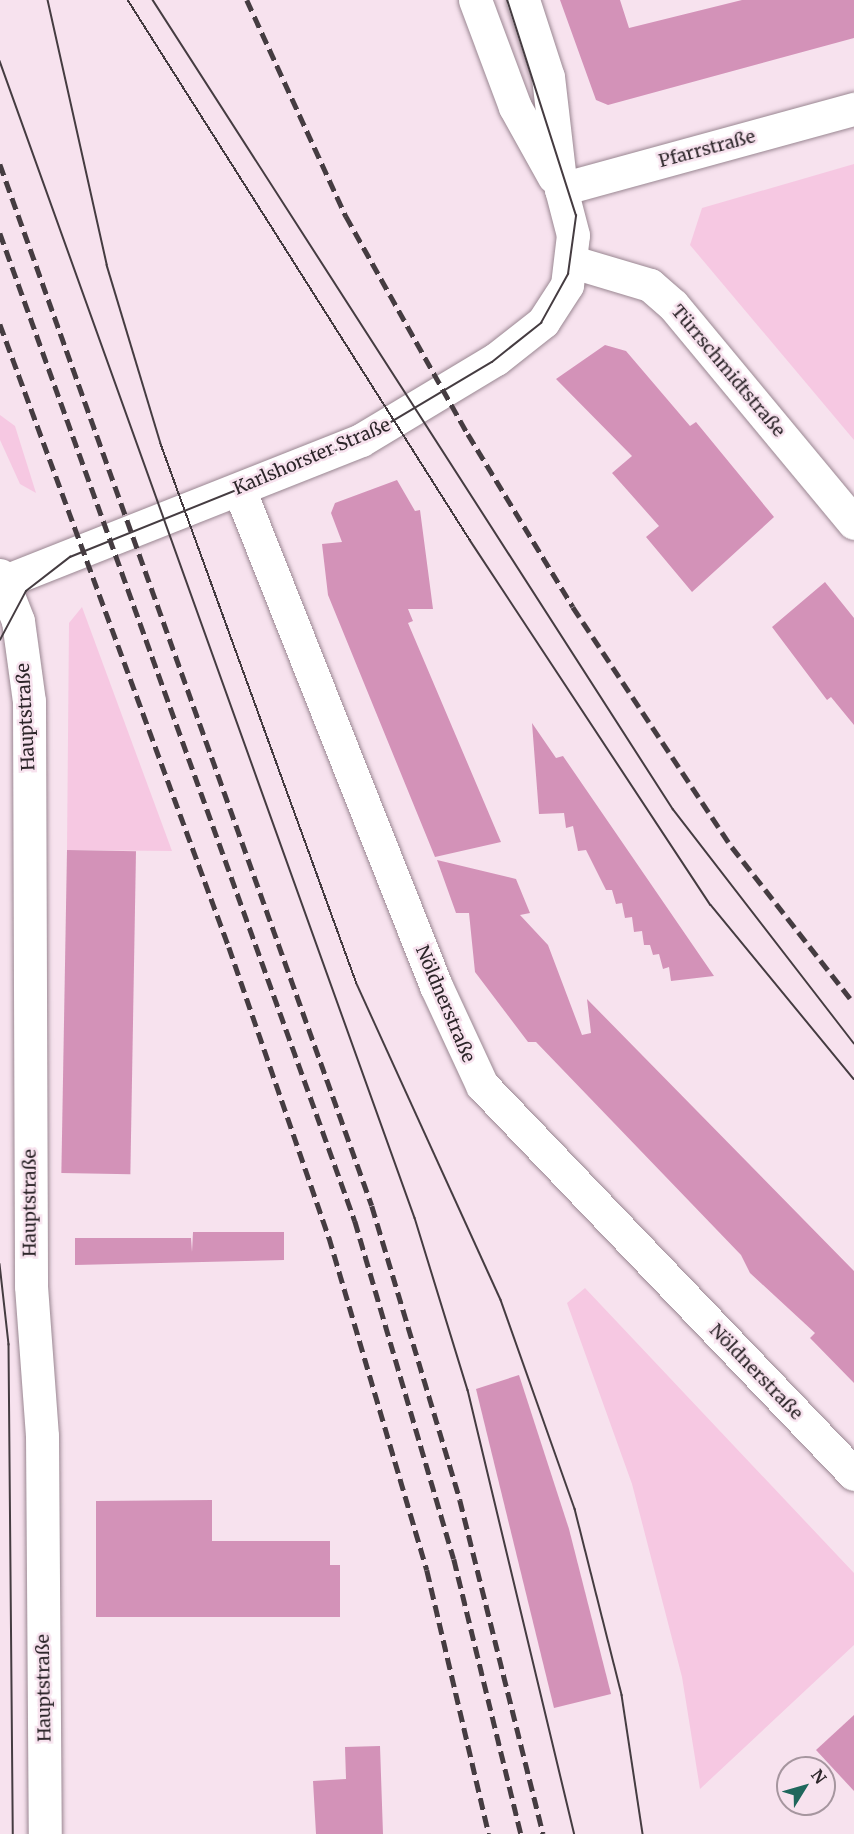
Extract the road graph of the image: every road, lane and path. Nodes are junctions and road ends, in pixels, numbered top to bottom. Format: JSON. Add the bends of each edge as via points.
{"nodes":[{"id":1,"x":475,"y":0,"type":"edge"},
{"id":2,"x":523,"y":0,"type":"edge"},
{"id":3,"x":854,"y":109,"type":"edge"},
{"id":4,"x":561,"y":189,"type":"junction"},
{"id":5,"x":573,"y":262,"type":"junction"},
{"id":6,"x":239,"y":489,"type":"junction"},
{"id":7,"x":854,"y":523,"type":"edge"},
{"id":8,"x":1,"y":580,"type":"edge"},
{"id":9,"x":854,"y":1474,"type":"edge"},
{"id":10,"x":45,"y":1834,"type":"edge"}],
"edges":[{"from":1,"to":4,"type":"main road","via":[[515,107]]},
{"from":2,"to":4,"type":"main road","via":[[548,77]]},
{"from":3,"to":4,"type":"main road","name":"Pfarrstraße"},
{"from":4,"to":5,"type":"main road","via":[[573,235]]},
{"from":5,"to":6,"type":"main road","name":"Karlshorster Straße","via":[[551,312],[502,355],[385,428]]},
{"from":5,"to":7,"type":"main road","name":"Türrschmidtstraße","via":[[650,285],[673,305]]},
{"from":6,"to":8,"type":"main road","name":"Karlshorster Straße"},
{"from":6,"to":9,"type":"main road","name":"Nöldnerstraße","via":[[453,1028],[482,1085]]},
{"from":8,"to":10,"type":"main road","name":"Hauptstraße","via":[[18,621],[29,701],[31,1286],[42,1436]]}]}
